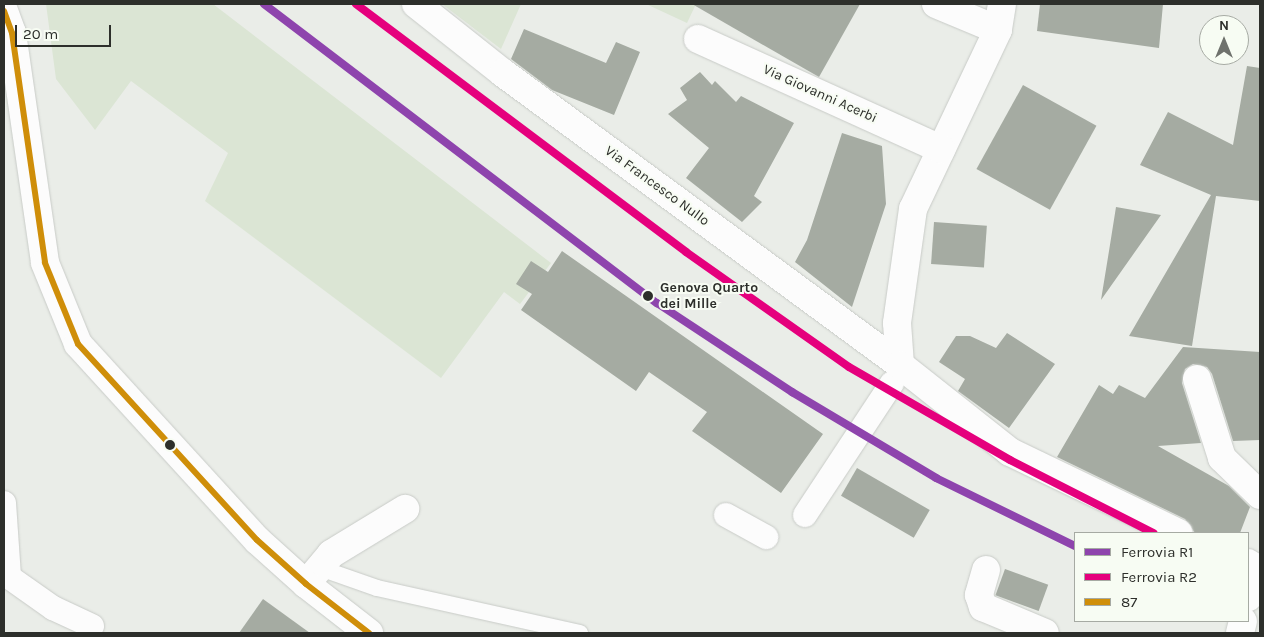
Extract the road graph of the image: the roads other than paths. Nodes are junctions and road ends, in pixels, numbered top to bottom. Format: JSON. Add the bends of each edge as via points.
{"nodes":[{"id":1,"x":416,"y":4,"type":"edge"},
{"id":2,"x":936,"y":4,"type":"edge"},
{"id":3,"x":4,"y":11,"type":"edge"},
{"id":4,"x":1000,"y":17,"type":"edge"},
{"id":5,"x":698,"y":39,"type":"dead end"},
{"id":6,"x":941,"y":149,"type":"junction"},
{"id":7,"x":896,"y":374,"type":"junction"},
{"id":8,"x":1198,"y":379,"type":"dead end"},
{"id":9,"x":1260,"y":495,"type":"edge"},
{"id":10,"x":4,"y":503,"type":"edge"},
{"id":11,"x":405,"y":509,"type":"dead end"},
{"id":12,"x":726,"y":514,"type":"dead end"},
{"id":13,"x":805,"y":514,"type":"dead end"},
{"id":14,"x":1176,"y":532,"type":"edge"},
{"id":15,"x":766,"y":536,"type":"dead end"},
{"id":16,"x":1254,"y":557,"type":"edge"},
{"id":17,"x":986,"y":570,"type":"dead end"},
{"id":18,"x":313,"y":576,"type":"junction"},
{"id":19,"x":1249,"y":590,"type":"edge"},
{"id":20,"x":92,"y":626,"type":"dead end"},
{"id":21,"x":369,"y":633,"type":"edge"},
{"id":22,"x":580,"y":633,"type":"edge"},
{"id":23,"x":1045,"y":633,"type":"edge"}],
"edges":[{"from":1,"to":7,"type":"street","name":"Via Francesco Nullo"},
{"from":2,"to":4,"type":"street"},
{"from":3,"to":18,"type":"street","via":[[12,33],[45,263],[78,344],[257,540]]},
{"from":4,"to":6,"type":"street"},
{"from":5,"to":6,"type":"street","name":"Via Giovanni Acerbi"},
{"from":6,"to":7,"type":"street","via":[[914,208],[897,323]]},
{"from":7,"to":13,"type":"street"},
{"from":7,"to":14,"type":"street","via":[[1010,452]]},
{"from":8,"to":9,"type":"street","via":[[1222,458]]},
{"from":10,"to":20,"type":"street","via":[[9,577],[53,608]]},
{"from":11,"to":18,"type":"street","via":[[331,554]]},
{"from":12,"to":15,"type":"street"},
{"from":16,"to":19,"type":"street"},
{"from":17,"to":23,"type":"street","via":[[979,595],[983,607]]},
{"from":18,"to":21,"type":"street"},
{"from":18,"to":22,"type":"lane"}]}
